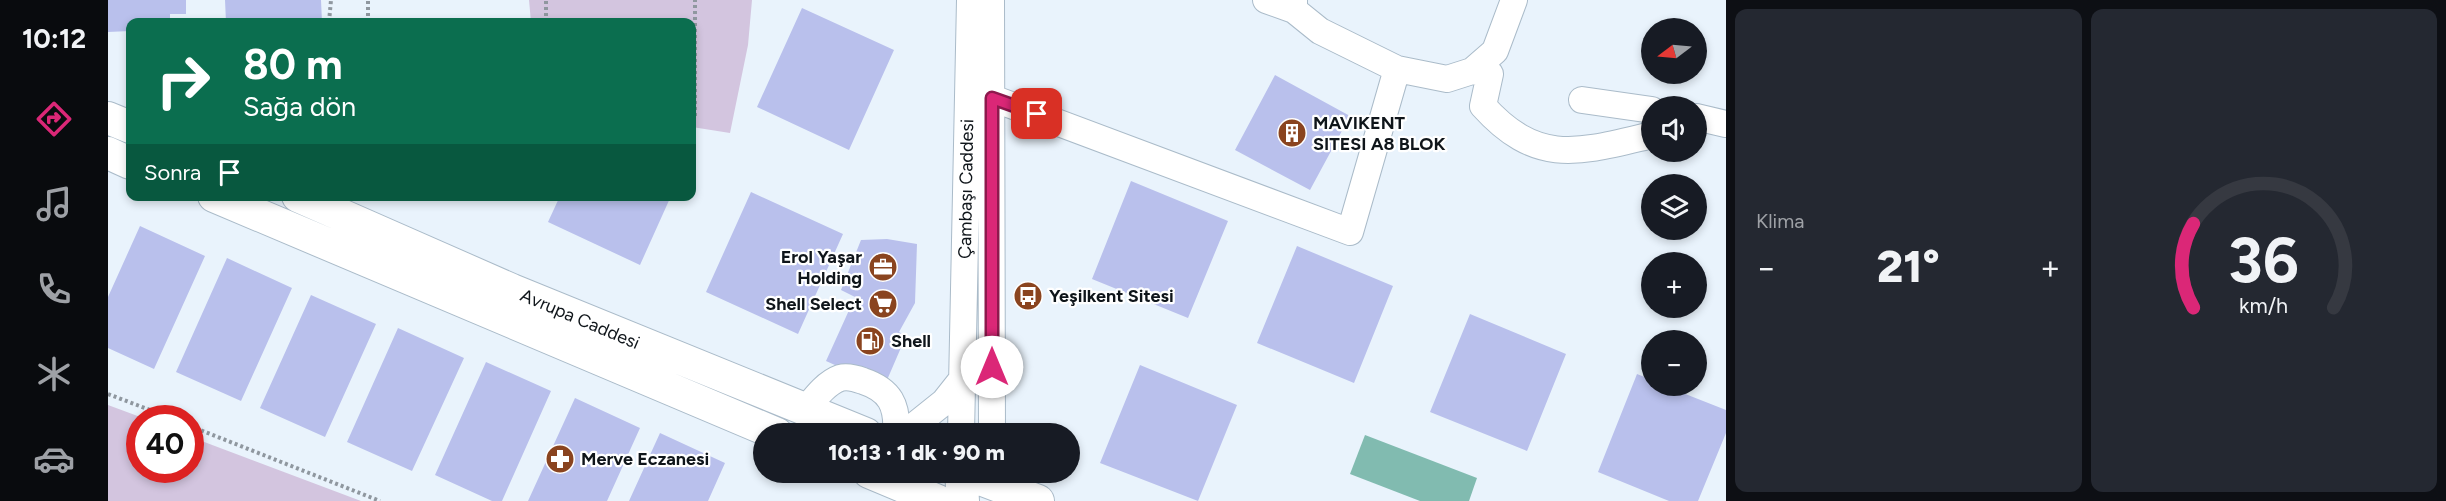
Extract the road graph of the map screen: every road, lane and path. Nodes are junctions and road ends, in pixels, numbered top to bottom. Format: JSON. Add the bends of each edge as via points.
{"nodes":[{"id":1,"x":331,"y":0,"type":"edge"},
{"id":2,"x":368,"y":0,"type":"edge"},
{"id":3,"x":546,"y":0,"type":"edge"},
{"id":4,"x":695,"y":0,"type":"edge"},
{"id":5,"x":970,"y":0,"type":"edge"},
{"id":6,"x":991,"y":0,"type":"edge"},
{"id":7,"x":1266,"y":0,"type":"edge"},
{"id":8,"x":1514,"y":0,"type":"edge"},
{"id":9,"x":1294,"y":5,"type":"edge"},
{"id":10,"x":329,"y":18,"type":"edge"},
{"id":11,"x":368,"y":18,"type":"edge"},
{"id":12,"x":546,"y":18,"type":"edge"},
{"id":13,"x":695,"y":18,"type":"edge"},
{"id":14,"x":1396,"y":69,"type":"junction"},
{"id":15,"x":1472,"y":71,"type":"junction"},
{"id":16,"x":992,"y":98,"type":"junction"},
{"id":17,"x":1582,"y":100,"type":"dead end"},
{"id":18,"x":1641,"y":108,"type":"edge"},
{"id":19,"x":108,"y":118,"type":"edge"},
{"id":20,"x":1707,"y":120,"type":"edge"},
{"id":21,"x":1726,"y":124,"type":"edge"},
{"id":22,"x":126,"y":125,"type":"edge"},
{"id":23,"x":1641,"y":138,"type":"edge"},
{"id":24,"x":108,"y":153,"type":"edge"},
{"id":25,"x":126,"y":160,"type":"edge"},
{"id":26,"x":226,"y":201,"type":"edge"},
{"id":27,"x":309,"y":201,"type":"edge"},
{"id":28,"x":963,"y":378,"type":"junction"},
{"id":29,"x":108,"y":394,"type":"edge"},
{"id":30,"x":137,"y":405,"type":"edge"},
{"id":31,"x":806,"y":409,"type":"junction"},
{"id":32,"x":840,"y":423,"type":"edge"},
{"id":33,"x":897,"y":423,"type":"edge"},
{"id":34,"x":918,"y":423,"type":"edge"},
{"id":35,"x":961,"y":423,"type":"edge"},
{"id":36,"x":992,"y":423,"type":"edge"},
{"id":37,"x":753,"y":424,"type":"edge"},
{"id":38,"x":204,"y":432,"type":"edge"},
{"id":39,"x":895,"y":483,"type":"edge"},
{"id":40,"x":962,"y":483,"type":"edge"},
{"id":41,"x":989,"y":485,"type":"edge"},
{"id":42,"x":380,"y":501,"type":"edge"},
{"id":43,"x":938,"y":501,"type":"edge"},
{"id":44,"x":963,"y":501,"type":"edge"},
{"id":45,"x":1038,"y":501,"type":"edge"}],
"edges":[{"from":1,"to":10,"type":"path"},
{"from":2,"to":11,"type":"path"},
{"from":3,"to":12,"type":"path"},
{"from":4,"to":13,"type":"path"},
{"from":5,"to":28,"type":"street","name":"Çambaşı Caddesi"},
{"from":6,"to":16,"type":"street","name":"Çambaşı Caddesi"},
{"from":7,"to":9,"type":"street"},
{"from":8,"to":15,"type":"street","via":[[1495,51]]},
{"from":9,"to":14,"type":"street","via":[[1320,31]]},
{"from":14,"to":15,"type":"street","via":[[1447,79]]},
{"from":14,"to":16,"type":"street","via":[[1350,232]]},
{"from":15,"to":23,"type":"street","via":[[1490,74],[1483,106],[1501,126],[1528,143],[1562,151]]},
{"from":16,"to":36,"type":"street","name":"Çambaşı Caddesi"},
{"from":17,"to":18,"type":"street"},
{"from":19,"to":22,"type":"main road"},
{"from":20,"to":21,"type":"street"},
{"from":24,"to":25,"type":"main road"},
{"from":26,"to":37,"type":"main road","name":"Avrupa Caddesi"},
{"from":27,"to":31,"type":"main road","name":"Avrupa Caddesi","via":[[512,290]]},
{"from":28,"to":34,"type":"street","via":[[944,402]]},
{"from":28,"to":35,"type":"street","name":"Çambaşı Caddesi"},
{"from":29,"to":30,"type":"path"},
{"from":31,"to":32,"type":"main road","name":"Avrupa Caddesi"},
{"from":31,"to":33,"type":"street","via":[[827,386],[852,377],[879,386],[886,393]]},
{"from":38,"to":42,"type":"path"},
{"from":39,"to":43,"type":"main road"},
{"from":40,"to":44,"type":"main road"},
{"from":41,"to":45,"type":"main road"}]}
